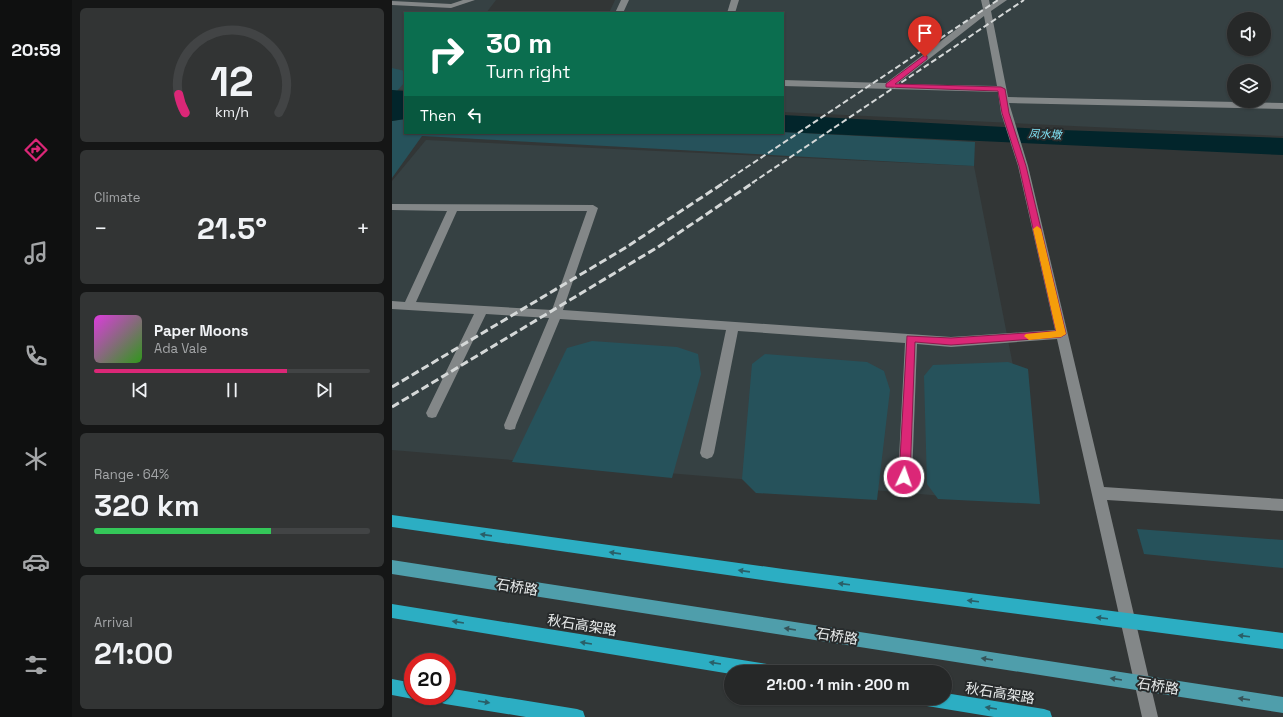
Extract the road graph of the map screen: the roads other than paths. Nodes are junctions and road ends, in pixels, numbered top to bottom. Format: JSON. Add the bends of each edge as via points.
{"nodes":[{"id":1,"x":471,"y":0,"type":"edge"},
{"id":2,"x":625,"y":0,"type":"edge"},
{"id":3,"x":735,"y":0,"type":"edge"},
{"id":4,"x":986,"y":0,"type":"edge"},
{"id":5,"x":1002,"y":0,"type":"edge"},
{"id":6,"x":392,"y":4,"type":"edge"},
{"id":7,"x":987,"y":10,"type":"junction"},
{"id":8,"x":619,"y":12,"type":"edge"},
{"id":9,"x":731,"y":12,"type":"edge"},
{"id":10,"x":784,"y":82,"type":"edge"},
{"id":11,"x":888,"y":86,"type":"junction"},
{"id":12,"x":1001,"y":89,"type":"junction"},
{"id":13,"x":1004,"y":100,"type":"junction"},
{"id":14,"x":1283,"y":106,"type":"edge"},
{"id":15,"x":392,"y":207,"type":"edge"},
{"id":16,"x":453,"y":208,"type":"junction"},
{"id":17,"x":392,"y":305,"type":"edge"},
{"id":18,"x":409,"y":306,"type":"junction"},
{"id":19,"x":482,"y":310,"type":"junction"},
{"id":20,"x":556,"y":314,"type":"junction"},
{"id":21,"x":733,"y":326,"type":"junction"},
{"id":22,"x":1061,"y":334,"type":"junction"},
{"id":23,"x":910,"y":339,"type":"junction"},
{"id":24,"x":432,"y":413,"type":"dead end"},
{"id":25,"x":510,"y":425,"type":"dead end"},
{"id":26,"x":707,"y":453,"type":"dead end"},
{"id":27,"x":904,"y":477,"type":"dead end"},
{"id":28,"x":1098,"y":493,"type":"junction"},
{"id":29,"x":1283,"y":505,"type":"edge"},
{"id":30,"x":392,"y":521,"type":"edge"},
{"id":31,"x":392,"y":567,"type":"edge"},
{"id":32,"x":392,"y":611,"type":"edge"},
{"id":33,"x":1283,"y":641,"type":"edge"},
{"id":34,"x":724,"y":665,"type":"edge"},
{"id":35,"x":1142,"y":683,"type":"junction"},
{"id":36,"x":392,"y":687,"type":"edge"},
{"id":37,"x":404,"y":689,"type":"edge"},
{"id":38,"x":456,"y":698,"type":"edge"},
{"id":39,"x":952,"y":702,"type":"edge"},
{"id":40,"x":1283,"y":705,"type":"edge"},
{"id":41,"x":577,"y":717,"type":"edge"},
{"id":42,"x":1044,"y":717,"type":"edge"},
{"id":43,"x":1150,"y":717,"type":"edge"}],
"edges":[{"from":1,"to":6,"type":"street","via":[[451,6]]},
{"from":2,"to":8,"type":"street"},
{"from":3,"to":9,"type":"street"},
{"from":4,"to":7,"type":"street"},
{"from":5,"to":7,"type":"street"},
{"from":7,"to":11,"type":"street"},
{"from":7,"to":12,"type":"street"},
{"from":10,"to":11,"type":"street"},
{"from":11,"to":12,"type":"street"},
{"from":12,"to":13,"type":"street"},
{"from":13,"to":14,"type":"street"},
{"from":13,"to":22,"type":"street","via":[[1023,166]]},
{"from":15,"to":16,"type":"street"},
{"from":16,"to":18,"type":"street"},
{"from":16,"to":20,"type":"street","via":[[593,208]]},
{"from":17,"to":18,"type":"street"},
{"from":18,"to":19,"type":"street"},
{"from":19,"to":20,"type":"street"},
{"from":19,"to":24,"type":"street"},
{"from":20,"to":21,"type":"street"},
{"from":20,"to":25,"type":"street"},
{"from":21,"to":23,"type":"street"},
{"from":21,"to":26,"type":"street"},
{"from":22,"to":23,"type":"street","via":[[951,342]]},
{"from":22,"to":28,"type":"street"},
{"from":23,"to":27,"type":"street"},
{"from":28,"to":29,"type":"street"},
{"from":28,"to":35,"type":"street"},
{"from":33,"to":30,"type":"highway","one_way":true,"via":[[783,576]]},
{"from":35,"to":31,"type":"main road","name":"石桥路","one_way":true},
{"from":34,"to":32,"type":"highway","name":"秋石高架路","one_way":true},
{"from":40,"to":35,"type":"main road","name":"石桥路","one_way":true},
{"from":35,"to":43,"type":"street"},
{"from":36,"to":37,"type":"highway"},
{"from":38,"to":41,"type":"highway","one_way":true},
{"from":42,"to":39,"type":"highway","name":"秋石高架路","one_way":true}]}
